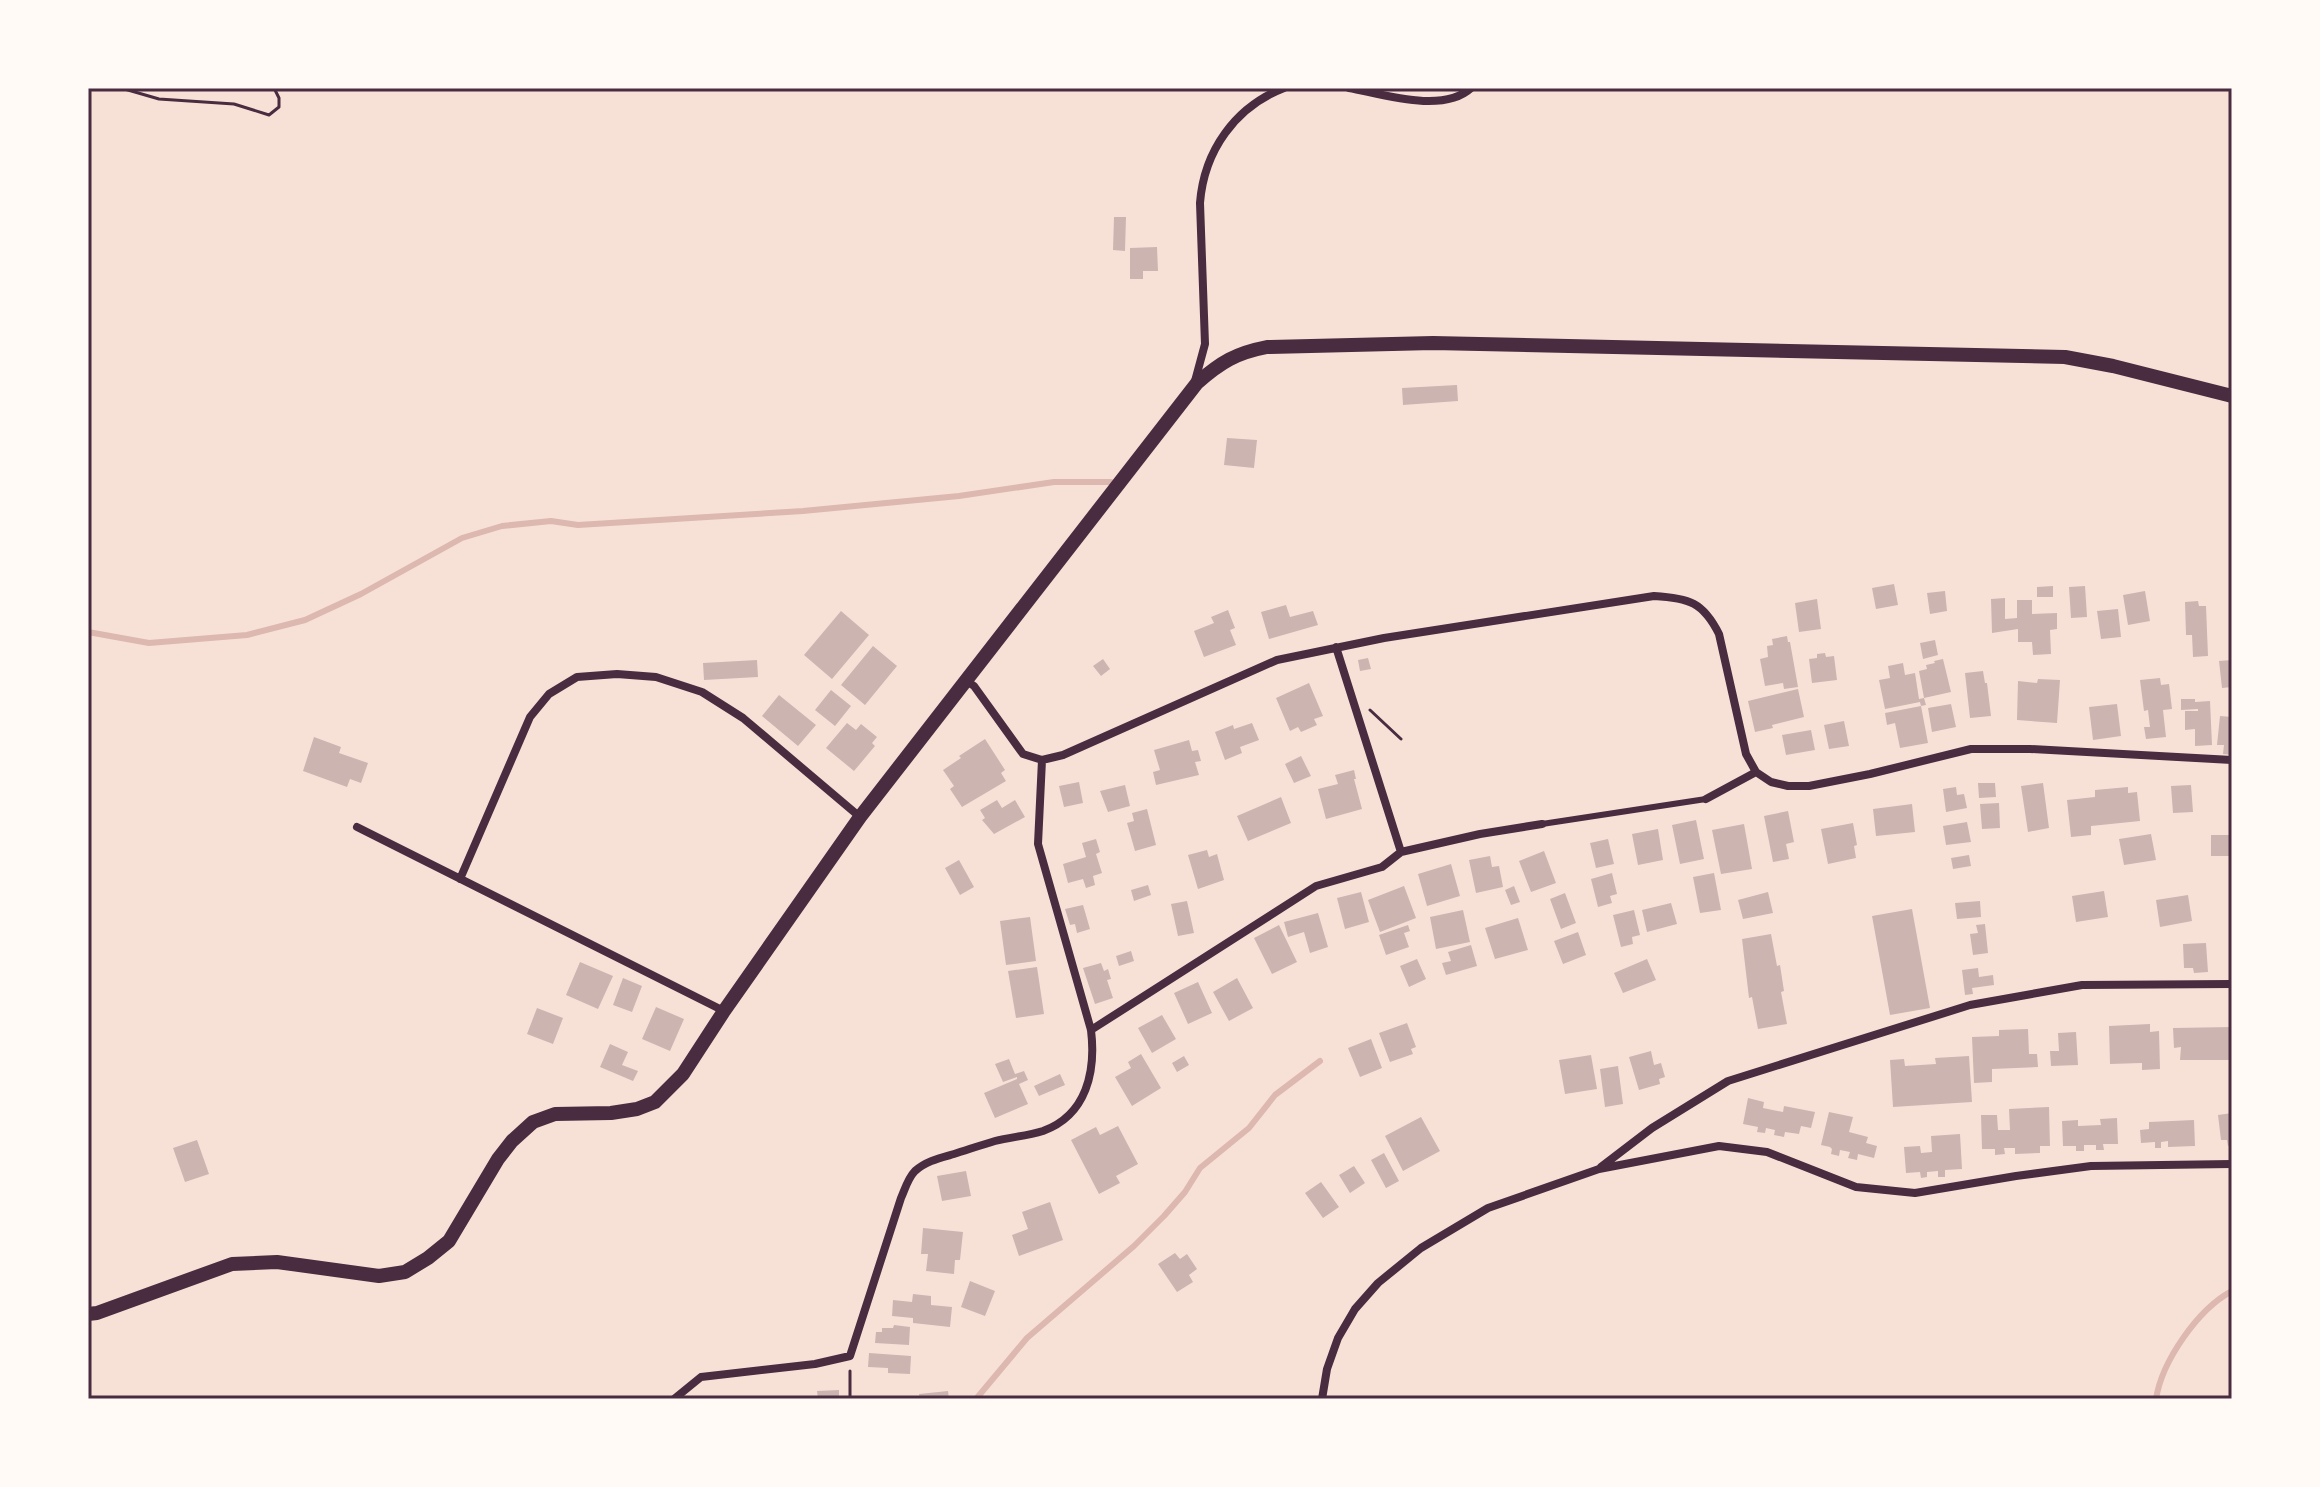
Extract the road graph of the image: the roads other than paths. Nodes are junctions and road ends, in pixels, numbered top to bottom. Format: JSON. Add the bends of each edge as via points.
{"nodes":[{"id":1,"x":1284,"y":88,"type":"edge"},
{"id":2,"x":1349,"y":88,"type":"edge"},
{"id":3,"x":1471,"y":88,"type":"edge"},
{"id":4,"x":1197,"y":383,"type":"junction"},
{"id":5,"x":2232,"y":396,"type":"edge"},
{"id":6,"x":1336,"y":647,"type":"junction"},
{"id":7,"x":965,"y":680,"type":"junction"},
{"id":8,"x":1042,"y":760,"type":"junction"},
{"id":9,"x":2232,"y":760,"type":"edge"},
{"id":10,"x":1756,"y":772,"type":"junction"},
{"id":11,"x":1706,"y":799,"type":"joint"},
{"id":12,"x":860,"y":817,"type":"junction"},
{"id":13,"x":1542,"y":824,"type":"joint"},
{"id":14,"x":357,"y":827,"type":"dead end"},
{"id":15,"x":1401,"y":852,"type":"junction"},
{"id":16,"x":460,"y":879,"type":"junction"},
{"id":17,"x":2232,"y":984,"type":"edge"},
{"id":18,"x":724,"y":1011,"type":"junction"},
{"id":19,"x":1091,"y":1030,"type":"junction"},
{"id":20,"x":2232,"y":1164,"type":"edge"},
{"id":21,"x":1599,"y":1169,"type":"junction"},
{"id":22,"x":88,"y":1314,"type":"edge"},
{"id":23,"x":674,"y":1399,"type":"edge"},
{"id":24,"x":1322,"y":1399,"type":"edge"}],
"edges":[{"from":1,"to":4,"type":"street","via":[[1247,107],[1230,126],[1201,186],[1205,344]]},
{"from":2,"to":3,"type":"street","via":[[1444,101]]},
{"from":4,"to":5,"type":"street","via":[[1219,364],[1267,347],[1433,343],[2065,357]]},
{"from":4,"to":7,"type":"street"},
{"from":6,"to":8,"type":"street","via":[[1277,660]]},
{"from":6,"to":10,"type":"street","via":[[1654,596],[1679,597],[1699,605],[1719,634],[1746,754]]},
{"from":6,"to":15,"type":"street"},
{"from":7,"to":8,"type":"street","via":[[1023,754]]},
{"from":7,"to":12,"type":"street"},
{"from":8,"to":19,"type":"street","via":[[1038,844]]},
{"from":9,"to":10,"type":"street","via":[[1971,749],[1809,786],[1771,782]]},
{"from":10,"to":11,"type":"street"},
{"from":11,"to":13,"type":"lane"},
{"from":12,"to":16,"type":"street","via":[[743,718],[702,692],[656,677],[577,677],[549,694],[530,717]]},
{"from":12,"to":18,"type":"street"},
{"from":13,"to":15,"type":"street"},
{"from":14,"to":16,"type":"street"},
{"from":15,"to":19,"type":"street","via":[[1382,867],[1316,886]]},
{"from":16,"to":18,"type":"street"},
{"from":17,"to":21,"type":"street","via":[[2082,985],[1970,1005],[1728,1081],[1652,1128]]},
{"from":18,"to":22,"type":"street","via":[[683,1074],[655,1102],[611,1113],[555,1114],[533,1122],[498,1159],[449,1241],[405,1272],[379,1276],[277,1262],[232,1264]]},
{"from":19,"to":23,"type":"street","via":[[1094,1051],[1086,1093],[1061,1121],[925,1163],[912,1173],[850,1356],[701,1377]]},
{"from":20,"to":21,"type":"street","via":[[2091,1166],[1915,1193],[1856,1187],[1767,1152],[1719,1146]]},
{"from":21,"to":24,"type":"street","via":[[1488,1208],[1421,1248],[1378,1283],[1338,1338]]}]}
